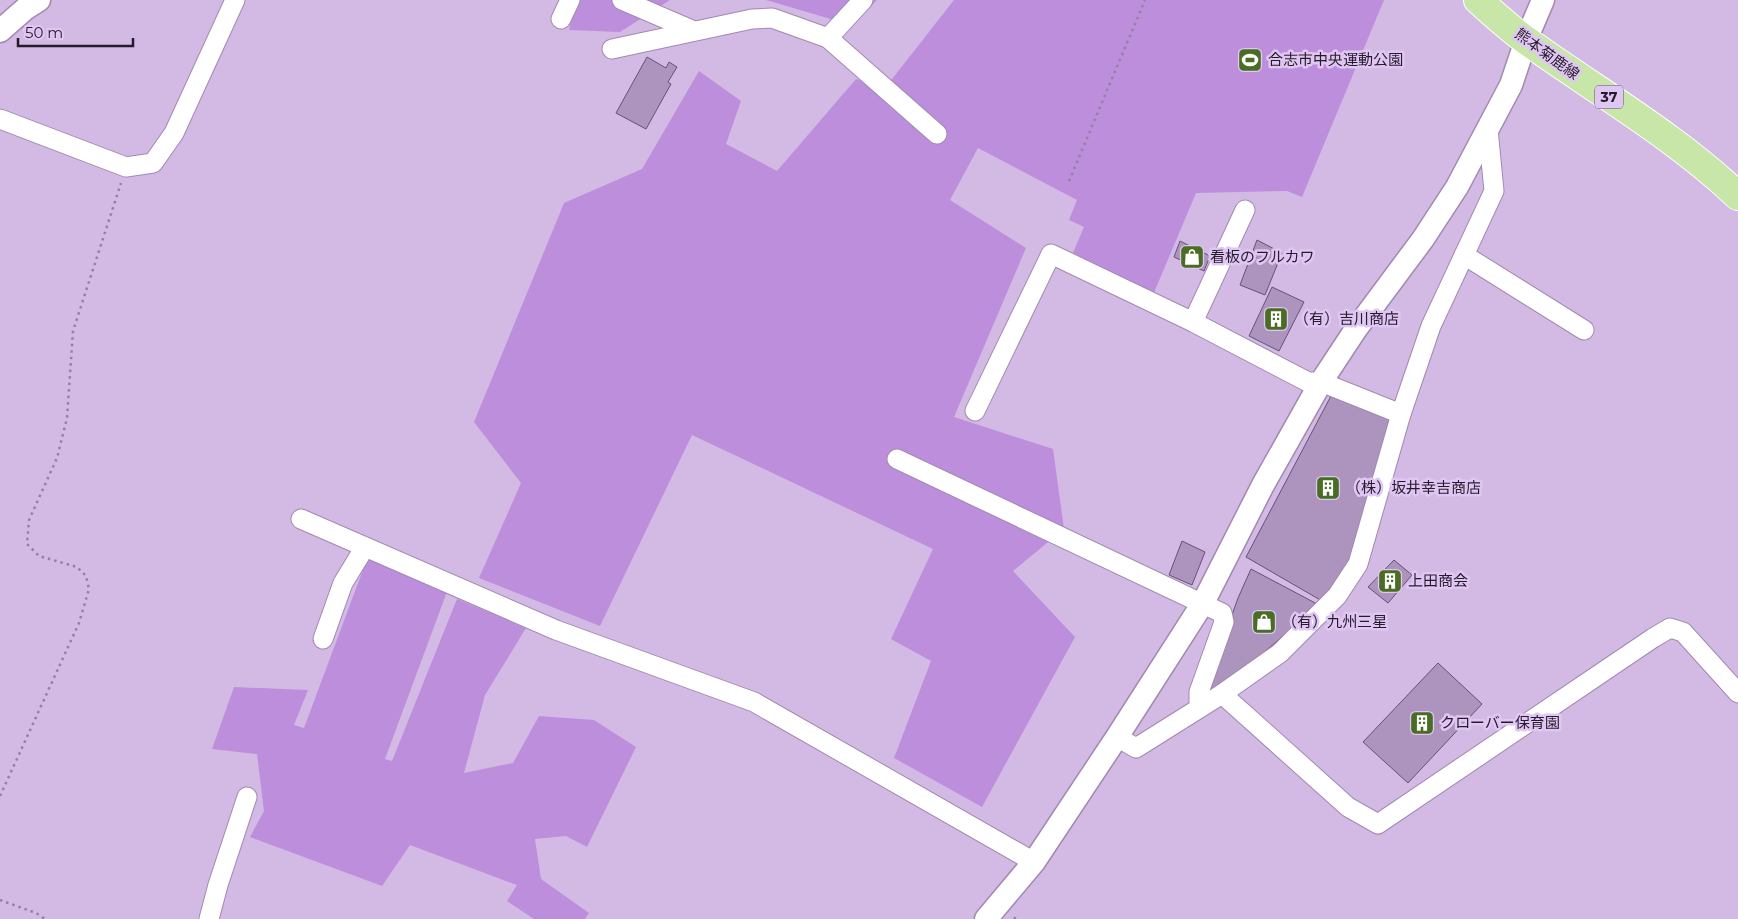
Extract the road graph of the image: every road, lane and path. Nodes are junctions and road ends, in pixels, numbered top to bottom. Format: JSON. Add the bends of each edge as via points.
{"nodes":[{"id":1,"x":39,"y":0,"type":"edge"},
{"id":2,"x":235,"y":0,"type":"edge"},
{"id":3,"x":570,"y":0,"type":"edge"},
{"id":4,"x":622,"y":0,"type":"edge"},
{"id":5,"x":863,"y":0,"type":"edge"},
{"id":6,"x":1145,"y":0,"type":"edge"},
{"id":7,"x":1478,"y":0,"type":"edge"},
{"id":8,"x":1543,"y":0,"type":"edge"},
{"id":9,"x":560,"y":20,"type":"dead end"},
{"id":10,"x":0,"y":31,"type":"edge"},
{"id":11,"x":694,"y":31,"type":"junction"},
{"id":12,"x":828,"y":38,"type":"junction"},
{"id":13,"x":1526,"y":40,"type":"junction"},
{"id":14,"x":612,"y":49,"type":"dead end"},
{"id":15,"x":0,"y":118,"type":"edge"},
{"id":16,"x":1488,"y":129,"type":"junction"},
{"id":17,"x":937,"y":134,"type":"dead end"},
{"id":18,"x":126,"y":167,"type":"junction"},
{"id":19,"x":1069,"y":180,"type":"dead end"},
{"id":20,"x":1738,"y":196,"type":"edge"},
{"id":21,"x":1245,"y":210,"type":"dead end"},
{"id":22,"x":1464,"y":255,"type":"junction"},
{"id":23,"x":1193,"y":322,"type":"junction"},
{"id":24,"x":1584,"y":330,"type":"dead end"},
{"id":25,"x":1321,"y":382,"type":"junction"},
{"id":26,"x":976,"y":411,"type":"dead end"},
{"id":27,"x":1401,"y":414,"type":"junction"},
{"id":28,"x":897,"y":460,"type":"dead end"},
{"id":29,"x":301,"y":519,"type":"dead end"},
{"id":30,"x":365,"y":547,"type":"junction"},
{"id":31,"x":1204,"y":603,"type":"junction"},
{"id":32,"x":322,"y":639,"type":"dead end"},
{"id":33,"x":1738,"y":693,"type":"edge"},
{"id":34,"x":1222,"y":694,"type":"junction"},
{"id":35,"x":1199,"y":708,"type":"junction"},
{"id":36,"x":1117,"y":737,"type":"junction"},
{"id":37,"x":0,"y":796,"type":"edge"},
{"id":38,"x":247,"y":797,"type":"dead end"},
{"id":39,"x":1034,"y":862,"type":"junction"},
{"id":40,"x":0,"y":900,"type":"edge"},
{"id":41,"x":44,"y":919,"type":"edge"},
{"id":42,"x":209,"y":919,"type":"edge"},
{"id":43,"x":986,"y":919,"type":"edge"}],
"edges":[{"from":1,"to":10,"type":"street"},
{"from":2,"to":18,"type":"street","via":[[174,133],[153,163]]},
{"from":3,"to":9,"type":"street"},
{"from":4,"to":11,"type":"street"},
{"from":5,"to":12,"type":"street"},
{"from":6,"to":19,"type":"path"},
{"from":7,"to":13,"type":"main road","name":"熊本菊鹿線","number":"37"},
{"from":8,"to":13,"type":"street"},
{"from":11,"to":12,"type":"street","via":[[772,18]]},
{"from":11,"to":14,"type":"street"},
{"from":12,"to":17,"type":"street"},
{"from":13,"to":16,"type":"street","via":[[1511,85]]},
{"from":13,"to":20,"type":"main road","name":"熊本菊鹿線","number":"37","via":[[1645,122],[1706,167]]},
{"from":15,"to":18,"type":"street"},
{"from":16,"to":22,"type":"street","via":[[1494,191]]},
{"from":16,"to":25,"type":"street","via":[[1458,187]]},
{"from":18,"to":37,"type":"path","via":[[73,331],[68,418],[57,458],[29,520],[27,544],[39,556],[77,567],[86,576],[89,589],[78,623]]},
{"from":21,"to":23,"type":"street"},
{"from":22,"to":24,"type":"street"},
{"from":22,"to":27,"type":"street","via":[[1431,326]]},
{"from":23,"to":25,"type":"street","via":[[1308,382]]},
{"from":23,"to":26,"type":"street","via":[[1051,254]]},
{"from":25,"to":27,"type":"street"},
{"from":25,"to":31,"type":"street","via":[[1263,485]]},
{"from":27,"to":34,"type":"street","via":[[1358,564],[1337,596],[1280,653]]},
{"from":28,"to":31,"type":"street"},
{"from":29,"to":30,"type":"street"},
{"from":30,"to":32,"type":"street","via":[[343,583]]},
{"from":30,"to":39,"type":"street","via":[[556,630],[754,702]]},
{"from":31,"to":35,"type":"street","via":[[1222,613],[1224,622],[1199,692]]},
{"from":31,"to":36,"type":"street"},
{"from":33,"to":34,"type":"street","via":[[1683,632],[1670,628],[1378,824],[1348,807]]},
{"from":34,"to":35,"type":"street"},
{"from":35,"to":36,"type":"street","via":[[1136,748]]},
{"from":36,"to":39,"type":"street"},
{"from":38,"to":42,"type":"street"},
{"from":39,"to":43,"type":"street"},
{"from":40,"to":41,"type":"path"}]}
